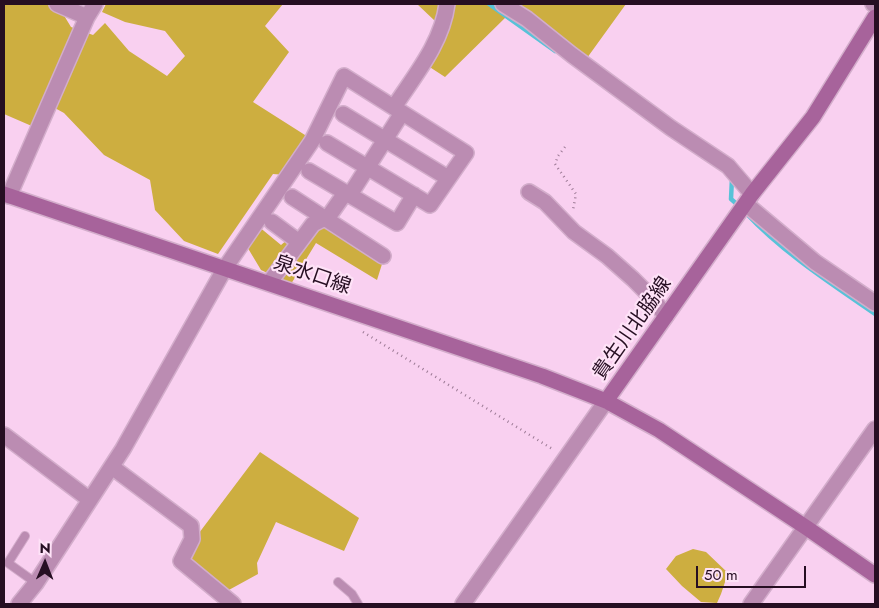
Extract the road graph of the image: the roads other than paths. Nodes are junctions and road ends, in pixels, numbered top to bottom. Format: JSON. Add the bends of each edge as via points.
{"nodes":[{"id":1,"x":57,"y":4,"type":"edge"},
{"id":2,"x":95,"y":4,"type":"edge"},
{"id":3,"x":447,"y":4,"type":"edge"},
{"id":4,"x":503,"y":4,"type":"edge"},
{"id":5,"x":87,"y":17,"type":"junction"},
{"id":6,"x":875,"y":17,"type":"edge"},
{"id":7,"x":398,"y":110,"type":"junction"},
{"id":8,"x":343,"y":114,"type":"dead end"},
{"id":9,"x":385,"y":140,"type":"junction"},
{"id":10,"x":327,"y":143,"type":"dead end"},
{"id":11,"x":367,"y":167,"type":"junction"},
{"id":12,"x":309,"y":170,"type":"dead end"},
{"id":13,"x":448,"y":178,"type":"junction"},
{"id":14,"x":529,"y":192,"type":"dead end"},
{"id":15,"x":347,"y":193,"type":"junction"},
{"id":16,"x":6,"y":195,"type":"edge"},
{"id":17,"x":414,"y":195,"type":"junction"},
{"id":18,"x":292,"y":197,"type":"dead end"},
{"id":19,"x":749,"y":199,"type":"junction"},
{"id":20,"x":324,"y":218,"type":"junction"},
{"id":21,"x":272,"y":222,"type":"dead end"},
{"id":22,"x":299,"y":242,"type":"junction"},
{"id":23,"x":383,"y":256,"type":"dead end"},
{"id":24,"x":225,"y":268,"type":"junction"},
{"id":25,"x":268,"y":283,"type":"junction"},
{"id":26,"x":875,"y":303,"type":"edge"},
{"id":27,"x":666,"y":316,"type":"junction"},
{"id":28,"x":606,"y":401,"type":"junction"},
{"id":29,"x":875,"y":429,"type":"edge"},
{"id":30,"x":4,"y":435,"type":"edge"},
{"id":31,"x":112,"y":467,"type":"junction"},
{"id":32,"x":90,"y":500,"type":"junction"},
{"id":33,"x":806,"y":527,"type":"junction"},
{"id":34,"x":25,"y":536,"type":"dead end"},
{"id":35,"x":875,"y":575,"type":"edge"},
{"id":36,"x":338,"y":582,"type":"dead end"},
{"id":37,"x":36,"y":583,"type":"junction"},
{"id":38,"x":468,"y":603,"type":"edge"},
{"id":39,"x":19,"y":604,"type":"edge"},
{"id":40,"x":233,"y":604,"type":"edge"},
{"id":41,"x":358,"y":604,"type":"edge"},
{"id":42,"x":751,"y":604,"type":"edge"}],
"edges":[{"from":1,"to":5,"type":"street"},
{"from":2,"to":5,"type":"street"},
{"from":3,"to":7,"type":"street","via":[[445,18],[429,55]]},
{"from":4,"to":19,"type":"street","via":[[728,166]]},
{"from":5,"to":16,"type":"street"},
{"from":6,"to":19,"type":"main road","name":"貴生川北脇線","via":[[813,116]]},
{"from":7,"to":9,"type":"street"},
{"from":7,"to":13,"type":"street","via":[[466,152]]},
{"from":7,"to":24,"type":"street","via":[[344,76],[312,140]]},
{"from":8,"to":9,"type":"street"},
{"from":9,"to":11,"type":"street"},
{"from":9,"to":13,"type":"street"},
{"from":10,"to":11,"type":"street"},
{"from":11,"to":15,"type":"street","via":[[353,190]]},
{"from":11,"to":17,"type":"street"},
{"from":12,"to":15,"type":"street"},
{"from":13,"to":17,"type":"street","via":[[430,205]]},
{"from":14,"to":27,"type":"street","via":[[545,202],[567,225],[634,279]]},
{"from":15,"to":17,"type":"street","via":[[397,223]]},
{"from":15,"to":20,"type":"street"},
{"from":16,"to":24,"type":"main road","name":"泉水口線"},
{"from":18,"to":20,"type":"street"},
{"from":19,"to":26,"type":"street","via":[[815,262]]},
{"from":19,"to":27,"type":"main road","name":"貴生川北脇線"},
{"from":20,"to":22,"type":"street","via":[[313,224]]},
{"from":20,"to":23,"type":"street"},
{"from":21,"to":22,"type":"street"},
{"from":22,"to":25,"type":"street"},
{"from":24,"to":25,"type":"main road","name":"泉水口線"},
{"from":24,"to":31,"type":"street"},
{"from":25,"to":28,"type":"main road","name":"泉水口線","via":[[542,376]]},
{"from":27,"to":28,"type":"main road","name":"貴生川北脇線"},
{"from":28,"to":33,"type":"main road","name":"貴生川北脇線","via":[[659,430]]},
{"from":28,"to":38,"type":"street"},
{"from":29,"to":33,"type":"street"},
{"from":30,"to":32,"type":"street"},
{"from":31,"to":32,"type":"street"},
{"from":31,"to":40,"type":"street","via":[[191,526],[192,539],[181,562]]},
{"from":32,"to":37,"type":"street"},
{"from":33,"to":35,"type":"main road","name":"貴生川北脇線"},
{"from":33,"to":42,"type":"street"},
{"from":34,"to":37,"type":"lane","via":[[8,563]]},
{"from":36,"to":41,"type":"lane"},
{"from":37,"to":39,"type":"street"}]}
